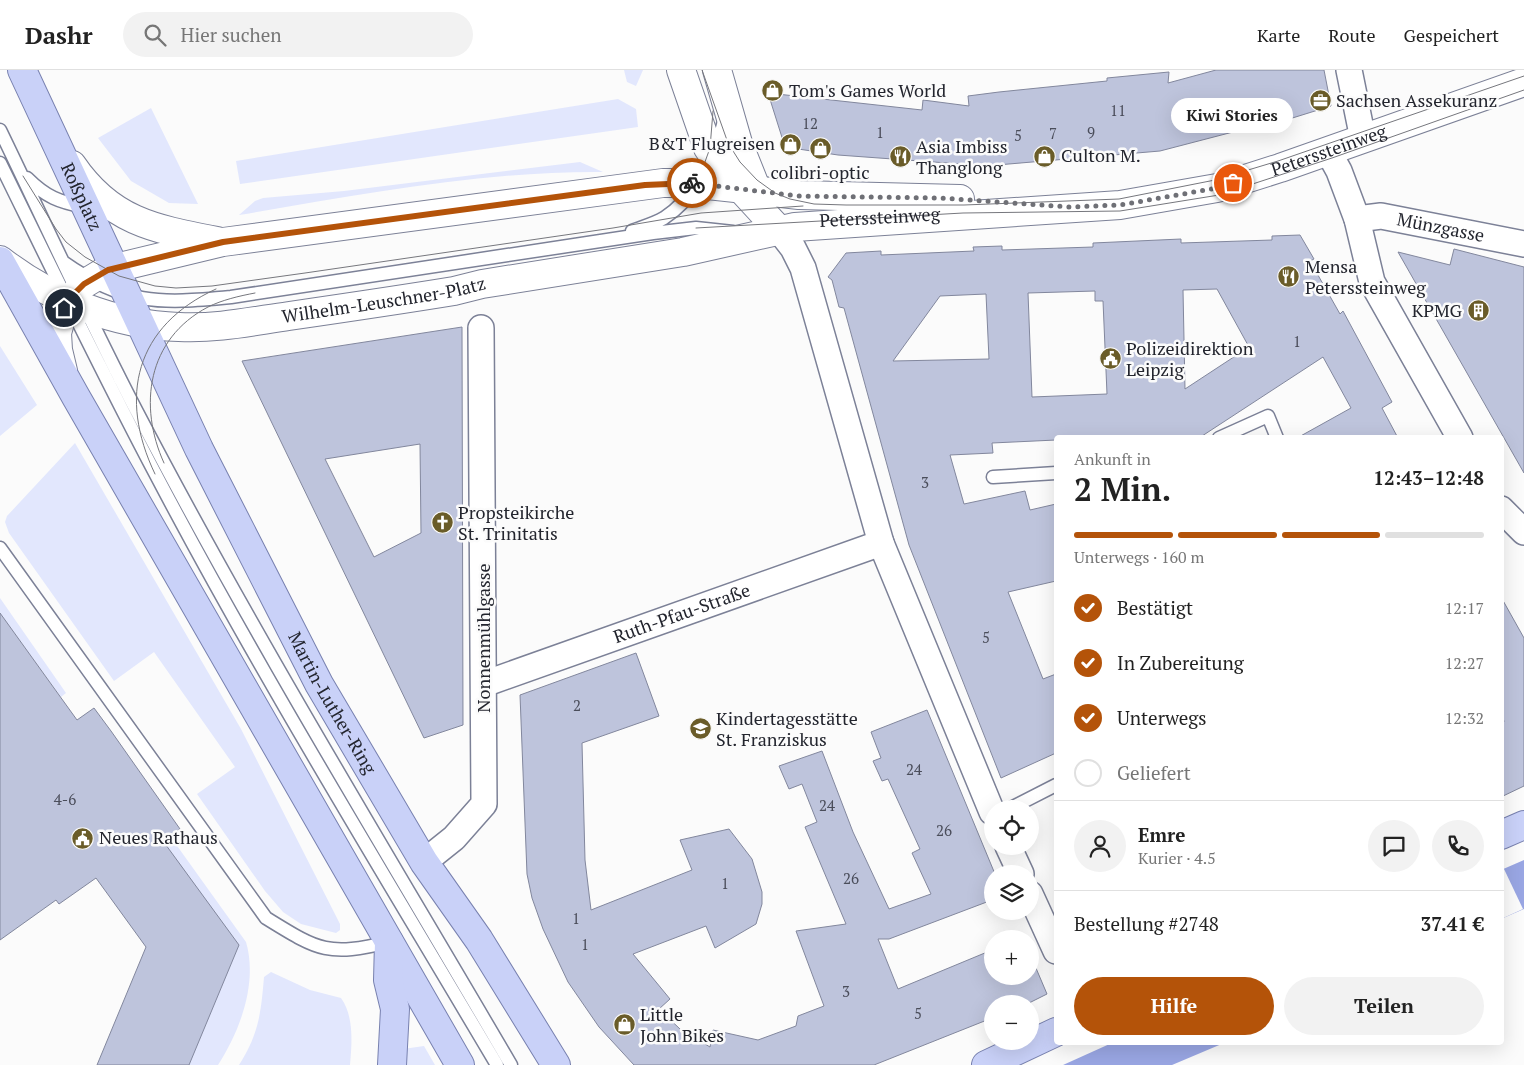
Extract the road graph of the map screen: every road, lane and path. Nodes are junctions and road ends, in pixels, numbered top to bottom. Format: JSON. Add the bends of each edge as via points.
{"nodes":[{"id":1,"x":22,"y":70,"type":"edge"},
{"id":2,"x":681,"y":70,"type":"edge"},
{"id":3,"x":717,"y":70,"type":"edge"},
{"id":4,"x":1349,"y":70,"type":"edge"},
{"id":5,"x":1524,"y":82,"type":"edge"},
{"id":6,"x":728,"y":109,"type":"junction"},
{"id":7,"x":0,"y":130,"type":"edge"},
{"id":8,"x":1363,"y":139,"type":"junction"},
{"id":9,"x":58,"y":143,"type":"junction"},
{"id":10,"x":1328,"y":151,"type":"junction"},
{"id":11,"x":713,"y":156,"type":"junction"},
{"id":12,"x":0,"y":162,"type":"edge"},
{"id":13,"x":20,"y":171,"type":"junction"},
{"id":14,"x":697,"y":184,"type":"junction"},
{"id":15,"x":749,"y":190,"type":"junction"},
{"id":16,"x":88,"y":207,"type":"junction"},
{"id":17,"x":1070,"y":207,"type":"junction"},
{"id":18,"x":123,"y":214,"type":"junction"},
{"id":19,"x":1357,"y":219,"type":"junction"},
{"id":20,"x":770,"y":229,"type":"junction"},
{"id":21,"x":223,"y":242,"type":"junction"},
{"id":22,"x":591,"y":243,"type":"junction"},
{"id":23,"x":1524,"y":244,"type":"edge"},
{"id":24,"x":0,"y":261,"type":"edge"},
{"id":25,"x":62,"y":261,"type":"junction"},
{"id":26,"x":116,"y":269,"type":"junction"},
{"id":27,"x":79,"y":294,"type":"junction"},
{"id":28,"x":129,"y":296,"type":"junction"},
{"id":29,"x":141,"y":323,"type":"junction"},
{"id":30,"x":481,"y":328,"type":"dead end"},
{"id":31,"x":76,"y":397,"type":"junction"},
{"id":32,"x":1226,"y":435,"type":"edge"},
{"id":33,"x":1275,"y":435,"type":"edge"},
{"id":34,"x":1458,"y":435,"type":"edge"},
{"id":35,"x":1054,"y":473,"type":"edge"},
{"id":36,"x":992,"y":477,"type":"dead end"},
{"id":37,"x":1504,"y":512,"type":"edge"},
{"id":38,"x":1524,"y":532,"type":"edge"},
{"id":39,"x":881,"y":543,"type":"junction"},
{"id":40,"x":0,"y":548,"type":"edge"},
{"id":41,"x":484,"y":684,"type":"junction"},
{"id":42,"x":1054,"y":786,"type":"edge"},
{"id":43,"x":987,"y":800,"type":"edge"},
{"id":44,"x":1027,"y":800,"type":"edge"},
{"id":45,"x":1524,"y":825,"type":"edge"},
{"id":46,"x":1504,"y":834,"type":"edge"},
{"id":47,"x":424,"y":862,"type":"junction"},
{"id":48,"x":1039,"y":914,"type":"edge"},
{"id":49,"x":389,"y":942,"type":"junction"},
{"id":50,"x":1054,"y":947,"type":"edge"},
{"id":51,"x":1054,"y":1033,"type":"edge"},
{"id":52,"x":392,"y":1065,"type":"edge"},
{"id":53,"x":460,"y":1065,"type":"edge"},
{"id":54,"x":496,"y":1065,"type":"edge"},
{"id":55,"x":511,"y":1065,"type":"edge"},
{"id":56,"x":556,"y":1065,"type":"edge"},
{"id":57,"x":986,"y":1065,"type":"edge"}],
"edges":[{"from":1,"to":9,"type":"main road","name":"Roßplatz"},
{"from":2,"to":11,"type":"main road","via":[[700,131]]},
{"from":3,"to":6,"type":"main road"},
{"from":4,"to":8,"type":"street"},
{"from":5,"to":8,"type":"main road","name":"Peterssteinweg"},
{"from":6,"to":11,"type":"lane"},
{"from":6,"to":15,"type":"main road"},
{"from":7,"to":13,"type":"lane"},
{"from":8,"to":10,"type":"main road","name":"Peterssteinweg"},
{"from":9,"to":16,"type":"main road","name":"Roßplatz"},
{"from":9,"to":18,"type":"main road","via":[[93,192]]},
{"from":10,"to":17,"type":"main road","name":"Peterssteinweg","via":[[1217,188],[1120,205]]},
{"from":10,"to":19,"type":"street"},
{"from":11,"to":14,"type":"lane"},
{"from":11,"to":15,"type":"main road"},
{"from":12,"to":25,"type":"lane","via":[[32,225]]},
{"from":12,"to":27,"type":"lane"},
{"from":13,"to":16,"type":"lane","via":[[41,191],[60,202]]},
{"from":13,"to":25,"type":"lane"},
{"from":14,"to":15,"type":"main road"},
{"from":14,"to":21,"type":"main road","via":[[636,186]]},
{"from":14,"to":22,"type":"lane","via":[[681,204],[661,220]]},
{"from":15,"to":17,"type":"main road","name":"Peterssteinweg","via":[[798,196],[940,198]]},
{"from":15,"to":20,"type":"main road"},
{"from":16,"to":18,"type":"lane"},
{"from":16,"to":26,"type":"main road","name":"Roßplatz"},
{"from":17,"to":20,"type":"main road","name":"Peterssteinweg"},
{"from":18,"to":21,"type":"main road","via":[[145,224]]},
{"from":19,"to":23,"type":"street","name":"Münzgasse","via":[[1381,216]]},
{"from":19,"to":34,"type":"street","via":[[1372,282]]},
{"from":20,"to":22,"type":"lane","via":[[696,228]]},
{"from":20,"to":29,"type":"main road","name":"Wilhelm-Leuschner-Platz","via":[[683,252],[482,284],[454,292],[242,322],[180,327]]},
{"from":20,"to":39,"type":"street","via":[[793,248],[803,268]]},
{"from":21,"to":26,"type":"main road"},
{"from":22,"to":28,"type":"lane","via":[[231,297],[174,302]]},
{"from":24,"to":27,"type":"main road","name":"Wilhelm-Leuschner-Platz","via":[[31,283]]},
{"from":24,"to":31,"type":"main road"},
{"from":25,"to":27,"type":"lane"},
{"from":26,"to":27,"type":"main road"},
{"from":26,"to":28,"type":"main road","name":"Roßplatz"},
{"from":27,"to":28,"type":"lane"},
{"from":27,"to":29,"type":"main road","name":"Wilhelm-Leuschner-Platz"},
{"from":27,"to":31,"type":"main road","via":[[59,325],[57,342],[62,367]]},
{"from":27,"to":54,"type":"lane","via":[[155,474],[245,637]]},
{"from":27,"to":55,"type":"lane","via":[[140,418],[256,630]]},
{"from":28,"to":29,"type":"main road","name":"Roßplatz"},
{"from":29,"to":47,"type":"main road","name":"Martin-Luther-Ring","via":[[199,449],[319,684]]},
{"from":30,"to":41,"type":"street","name":"Nonnenmühlgasse"},
{"from":31,"to":49,"type":"main road"},
{"from":32,"to":33,"type":"lane","via":[[1268,416]]},
{"from":35,"to":36,"type":"lane"},
{"from":37,"to":38,"type":"street"},
{"from":39,"to":41,"type":"street","name":"Ruth-Pfau-Straße"},
{"from":39,"to":43,"type":"street"},
{"from":40,"to":49,"type":"lane","via":[[266,918],[308,944],[325,949],[361,949]]},
{"from":41,"to":47,"type":"street","name":"Nonnenmühlgasse","via":[[484,804],[454,838]]},
{"from":42,"to":44,"type":"lane"},
{"from":45,"to":46,"type":"main road"},
{"from":47,"to":56,"type":"main road","name":"Martin-Luther-Ring","via":[[479,940]]},
{"from":48,"to":50,"type":"street"},
{"from":49,"to":52,"type":"main road","via":[[388,980],[395,1009]]},
{"from":49,"to":53,"type":"main road"},
{"from":51,"to":57,"type":"main road"}]}
